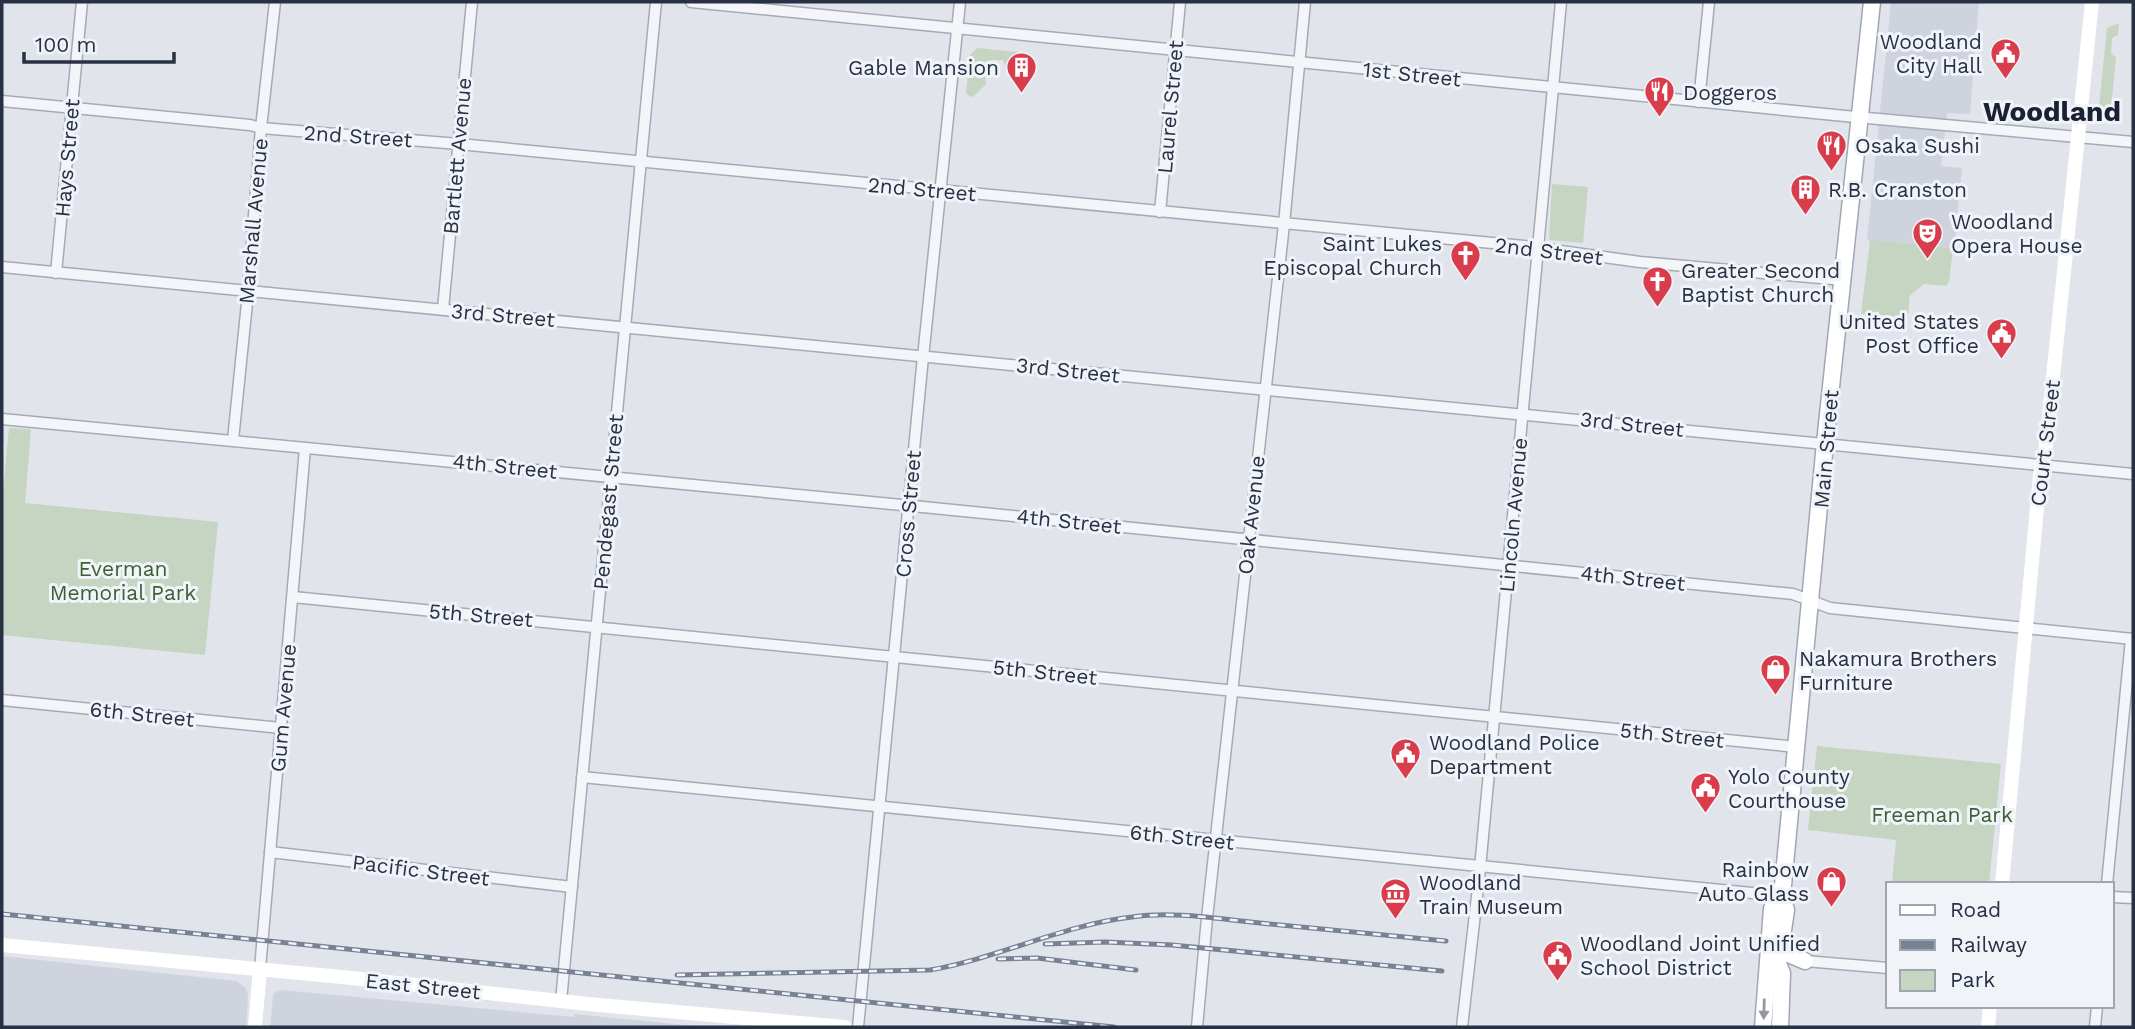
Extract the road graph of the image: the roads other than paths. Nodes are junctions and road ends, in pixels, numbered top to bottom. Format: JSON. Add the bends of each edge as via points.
{"nodes":[{"id":1,"x":82,"y":2,"type":"edge"},
{"id":2,"x":275,"y":2,"type":"edge"},
{"id":3,"x":472,"y":2,"type":"edge"},
{"id":4,"x":656,"y":2,"type":"edge"},
{"id":5,"x":691,"y":2,"type":"edge"},
{"id":6,"x":960,"y":2,"type":"edge"},
{"id":7,"x":1180,"y":2,"type":"edge"},
{"id":8,"x":1306,"y":2,"type":"edge"},
{"id":9,"x":1561,"y":2,"type":"edge"},
{"id":10,"x":1709,"y":2,"type":"edge"},
{"id":11,"x":1872,"y":2,"type":"edge"},
{"id":12,"x":2092,"y":2,"type":"edge"},
{"id":13,"x":777,"y":6,"type":"edge"},
{"id":14,"x":958,"y":29,"type":"junction"},
{"id":15,"x":1175,"y":50,"type":"junction"},
{"id":16,"x":1300,"y":62,"type":"junction"},
{"id":17,"x":1552,"y":87,"type":"junction"},
{"id":18,"x":2,"y":101,"type":"edge"},
{"id":19,"x":1699,"y":102,"type":"junction"},
{"id":20,"x":71,"y":107,"type":"junction"},
{"id":21,"x":1860,"y":117,"type":"junction"},
{"id":22,"x":261,"y":128,"type":"junction"},
{"id":23,"x":2079,"y":137,"type":"junction"},
{"id":24,"x":2133,"y":142,"type":"edge"},
{"id":25,"x":458,"y":144,"type":"junction"},
{"id":26,"x":640,"y":162,"type":"junction"},
{"id":27,"x":941,"y":191,"type":"junction"},
{"id":28,"x":1160,"y":212,"type":"junction"},
{"id":29,"x":1284,"y":224,"type":"junction"},
{"id":30,"x":1538,"y":248,"type":"junction"},
{"id":31,"x":2,"y":267,"type":"edge"},
{"id":32,"x":56,"y":272,"type":"junction"},
{"id":33,"x":1843,"y":280,"type":"junction"},
{"id":34,"x":247,"y":290,"type":"junction"},
{"id":35,"x":443,"y":309,"type":"junction"},
{"id":36,"x":624,"y":327,"type":"junction"},
{"id":37,"x":923,"y":356,"type":"junction"},
{"id":38,"x":1265,"y":389,"type":"junction"},
{"id":39,"x":1523,"y":413,"type":"junction"},
{"id":40,"x":2,"y":419,"type":"edge"},
{"id":41,"x":233,"y":440,"type":"junction"},
{"id":42,"x":1825,"y":443,"type":"junction"},
{"id":43,"x":305,"y":448,"type":"junction"},
{"id":44,"x":2043,"y":464,"type":"junction"},
{"id":45,"x":2133,"y":474,"type":"edge"},
{"id":46,"x":610,"y":477,"type":"junction"},
{"id":47,"x":909,"y":505,"type":"junction"},
{"id":48,"x":1248,"y":540,"type":"junction"},
{"id":49,"x":1508,"y":566,"type":"junction"},
{"id":50,"x":293,"y":597,"type":"junction"},
{"id":51,"x":1811,"y":602,"type":"junction"},
{"id":52,"x":596,"y":626,"type":"junction"},
{"id":53,"x":2026,"y":628,"type":"junction"},
{"id":54,"x":2132,"y":639,"type":"edge"},
{"id":55,"x":894,"y":656,"type":"junction"},
{"id":56,"x":1232,"y":691,"type":"junction"},
{"id":57,"x":2,"y":700,"type":"edge"},
{"id":58,"x":1493,"y":717,"type":"junction"},
{"id":59,"x":281,"y":728,"type":"junction"},
{"id":60,"x":1797,"y":747,"type":"junction"},
{"id":61,"x":582,"y":777,"type":"junction"},
{"id":62,"x":880,"y":807,"type":"junction"},
{"id":63,"x":1215,"y":840,"type":"junction"},
{"id":64,"x":270,"y":852,"type":"junction"},
{"id":65,"x":1480,"y":865,"type":"junction"},
{"id":66,"x":2002,"y":882,"type":"edge"},
{"id":67,"x":2108,"y":882,"type":"edge"},
{"id":68,"x":572,"y":887,"type":"junction"},
{"id":69,"x":1782,"y":894,"type":"junction"},
{"id":70,"x":2114,"y":897,"type":"edge"},
{"id":71,"x":2133,"y":898,"type":"edge"},
{"id":72,"x":2,"y":945,"type":"edge"},
{"id":73,"x":1782,"y":946,"type":"junction"},
{"id":74,"x":1805,"y":961,"type":"junction"},
{"id":75,"x":1886,"y":968,"type":"edge"},
{"id":76,"x":260,"y":969,"type":"junction"},
{"id":77,"x":1782,"y":974,"type":"junction"},
{"id":78,"x":561,"y":1001,"type":"junction"},
{"id":79,"x":1990,"y":1008,"type":"edge"},
{"id":80,"x":2097,"y":1008,"type":"edge"},
{"id":81,"x":798,"y":1025,"type":"edge"},
{"id":82,"x":255,"y":1027,"type":"edge"},
{"id":83,"x":845,"y":1027,"type":"edge"},
{"id":84,"x":858,"y":1027,"type":"edge"},
{"id":85,"x":1197,"y":1027,"type":"edge"},
{"id":86,"x":1462,"y":1027,"type":"edge"},
{"id":87,"x":1763,"y":1027,"type":"edge"},
{"id":88,"x":1780,"y":1027,"type":"edge"},
{"id":89,"x":1988,"y":1027,"type":"edge"},
{"id":90,"x":2095,"y":1027,"type":"edge"}],
"edges":[{"from":1,"to":20,"type":"street","name":"Hays Street"},
{"from":2,"to":22,"type":"street","name":"Marshall Avenue"},
{"from":3,"to":25,"type":"street","name":"Bartlett Avenue"},
{"from":4,"to":26,"type":"street","name":"Pendegast Street"},
{"from":5,"to":13,"type":"street","name":"1st Street"},
{"from":6,"to":14,"type":"street","name":"Cross Street"},
{"from":7,"to":15,"type":"street","name":"Laurel Street"},
{"from":8,"to":16,"type":"street","name":"Oak Avenue"},
{"from":9,"to":17,"type":"street","name":"Lincoln Avenue"},
{"from":10,"to":19,"type":"street"},
{"from":11,"to":21,"type":"main road","name":"Main Street"},
{"from":12,"to":23,"type":"street","name":"Court Street"},
{"from":13,"to":14,"type":"street","name":"1st Street"},
{"from":14,"to":15,"type":"street","name":"1st Street"},
{"from":14,"to":27,"type":"street","name":"Cross Street"},
{"from":15,"to":16,"type":"street","name":"1st Street"},
{"from":15,"to":28,"type":"street","name":"Laurel Street"},
{"from":16,"to":17,"type":"street","name":"1st Street"},
{"from":16,"to":29,"type":"street","name":"Oak Avenue"},
{"from":17,"to":19,"type":"street","name":"1st Street"},
{"from":17,"to":30,"type":"street","name":"Lincoln Avenue"},
{"from":18,"to":20,"type":"street","name":"2nd Street"},
{"from":19,"to":21,"type":"street","name":"1st Street"},
{"from":20,"to":22,"type":"street","name":"2nd Street"},
{"from":20,"to":32,"type":"street","name":"Hays Street"},
{"from":21,"to":23,"type":"street","name":"1st Street"},
{"from":21,"to":33,"type":"main road","name":"Main Street"},
{"from":22,"to":25,"type":"street","name":"2nd Street"},
{"from":22,"to":34,"type":"street","name":"Marshall Avenue"},
{"from":23,"to":24,"type":"street","name":"1st Street"},
{"from":23,"to":44,"type":"street","name":"Court Street"},
{"from":25,"to":26,"type":"street","name":"2nd Street"},
{"from":25,"to":35,"type":"street","name":"Bartlett Avenue"},
{"from":26,"to":27,"type":"street","name":"2nd Street"},
{"from":26,"to":36,"type":"street","name":"Pendegast Street"},
{"from":27,"to":28,"type":"street","name":"2nd Street"},
{"from":27,"to":37,"type":"street","name":"Cross Street"},
{"from":28,"to":29,"type":"street","name":"2nd Street"},
{"from":29,"to":30,"type":"street","name":"2nd Street"},
{"from":29,"to":38,"type":"street","name":"Oak Avenue"},
{"from":30,"to":33,"type":"street","name":"2nd Street"},
{"from":30,"to":39,"type":"street","name":"Lincoln Avenue"},
{"from":31,"to":32,"type":"street","name":"3rd Street"},
{"from":32,"to":34,"type":"street","name":"3rd Street"},
{"from":33,"to":42,"type":"main road","name":"Main Street"},
{"from":34,"to":35,"type":"street","name":"3rd Street"},
{"from":34,"to":41,"type":"street","name":"Marshall Avenue"},
{"from":35,"to":36,"type":"street","name":"3rd Street"},
{"from":36,"to":37,"type":"street","name":"3rd Street"},
{"from":36,"to":46,"type":"street","name":"Pendegast Street"},
{"from":37,"to":38,"type":"street","name":"3rd Street"},
{"from":37,"to":47,"type":"street","name":"Cross Street"},
{"from":38,"to":39,"type":"street","name":"3rd Street"},
{"from":38,"to":48,"type":"street","name":"Oak Avenue"},
{"from":39,"to":42,"type":"street","name":"3rd Street"},
{"from":39,"to":49,"type":"street","name":"Lincoln Avenue"},
{"from":40,"to":41,"type":"street","name":"4th Street"},
{"from":41,"to":43,"type":"street","name":"4th Street"},
{"from":42,"to":44,"type":"street","name":"3rd Street"},
{"from":42,"to":51,"type":"main road","name":"Main Street"},
{"from":43,"to":46,"type":"street","name":"4th Street"},
{"from":43,"to":50,"type":"street","name":"Gum Avenue"},
{"from":44,"to":45,"type":"street","name":"3rd Street"},
{"from":44,"to":53,"type":"street","name":"Court Street"},
{"from":46,"to":47,"type":"street","name":"4th Street"},
{"from":46,"to":52,"type":"street","name":"Pendegast Street"},
{"from":47,"to":48,"type":"street","name":"4th Street"},
{"from":47,"to":55,"type":"street","name":"Cross Street"},
{"from":48,"to":49,"type":"street","name":"4th Street"},
{"from":48,"to":56,"type":"street","name":"Oak Avenue"},
{"from":49,"to":51,"type":"street","name":"4th Street","via":[[1793,594]]},
{"from":49,"to":58,"type":"street","name":"Lincoln Avenue"},
{"from":50,"to":52,"type":"street","name":"5th Street"},
{"from":50,"to":59,"type":"street","name":"Gum Avenue"},
{"from":51,"to":53,"type":"street","name":"4th Street","via":[[1830,608]]},
{"from":51,"to":60,"type":"main road","name":"Main Street"},
{"from":52,"to":55,"type":"street","name":"5th Street"},
{"from":52,"to":61,"type":"street","name":"Pendegast Street"},
{"from":53,"to":54,"type":"street","name":"4th Street"},
{"from":53,"to":66,"type":"street","name":"Court Street"},
{"from":54,"to":67,"type":"street"},
{"from":55,"to":56,"type":"street","name":"5th Street"},
{"from":55,"to":62,"type":"street","name":"Cross Street"},
{"from":56,"to":58,"type":"street","name":"5th Street"},
{"from":56,"to":63,"type":"street","name":"Oak Avenue"},
{"from":57,"to":59,"type":"street","name":"6th Street"},
{"from":58,"to":60,"type":"street","name":"5th Street"},
{"from":58,"to":65,"type":"street","name":"Lincoln Avenue"},
{"from":59,"to":64,"type":"street","name":"Gum Avenue"},
{"from":60,"to":69,"type":"main road","name":"Main Street"},
{"from":61,"to":62,"type":"street","name":"6th Street"},
{"from":61,"to":68,"type":"street","name":"Pendegast Street"},
{"from":62,"to":63,"type":"street","name":"6th Street"},
{"from":62,"to":84,"type":"street","name":"Cross Street"},
{"from":63,"to":65,"type":"street","name":"6th Street"},
{"from":63,"to":85,"type":"street","name":"Oak Avenue"},
{"from":64,"to":68,"type":"street","name":"Pacific Street"},
{"from":64,"to":76,"type":"street","name":"Gum Avenue"},
{"from":65,"to":69,"type":"street","name":"6th Street"},
{"from":65,"to":86,"type":"street","name":"Lincoln Avenue"},
{"from":68,"to":78,"type":"street","name":"Pendegast Street"},
{"from":69,"to":73,"type":"main road","name":"Main Street","via":[[1786,910]]},
{"from":69,"to":87,"type":"main road","name":"Main Street","one_way":true,"via":[[1772,909]]},
{"from":70,"to":71,"type":"street"},
{"from":72,"to":76,"type":"street","name":"East Street"},
{"from":73,"to":74,"type":"main road","via":[[1786,953]]},
{"from":73,"to":77,"type":"main road","name":"Main Street"},
{"from":74,"to":75,"type":"street"},
{"from":74,"to":77,"type":"main road","via":[[1786,966]]},
{"from":76,"to":78,"type":"street","name":"East Street"},
{"from":76,"to":82,"type":"street"},
{"from":77,"to":88,"type":"main road","name":"Main Street"},
{"from":78,"to":81,"type":"street","name":"East Street"},
{"from":79,"to":89,"type":"street"},
{"from":80,"to":90,"type":"street"},
{"from":81,"to":83,"type":"street","name":"East Street"}]}
